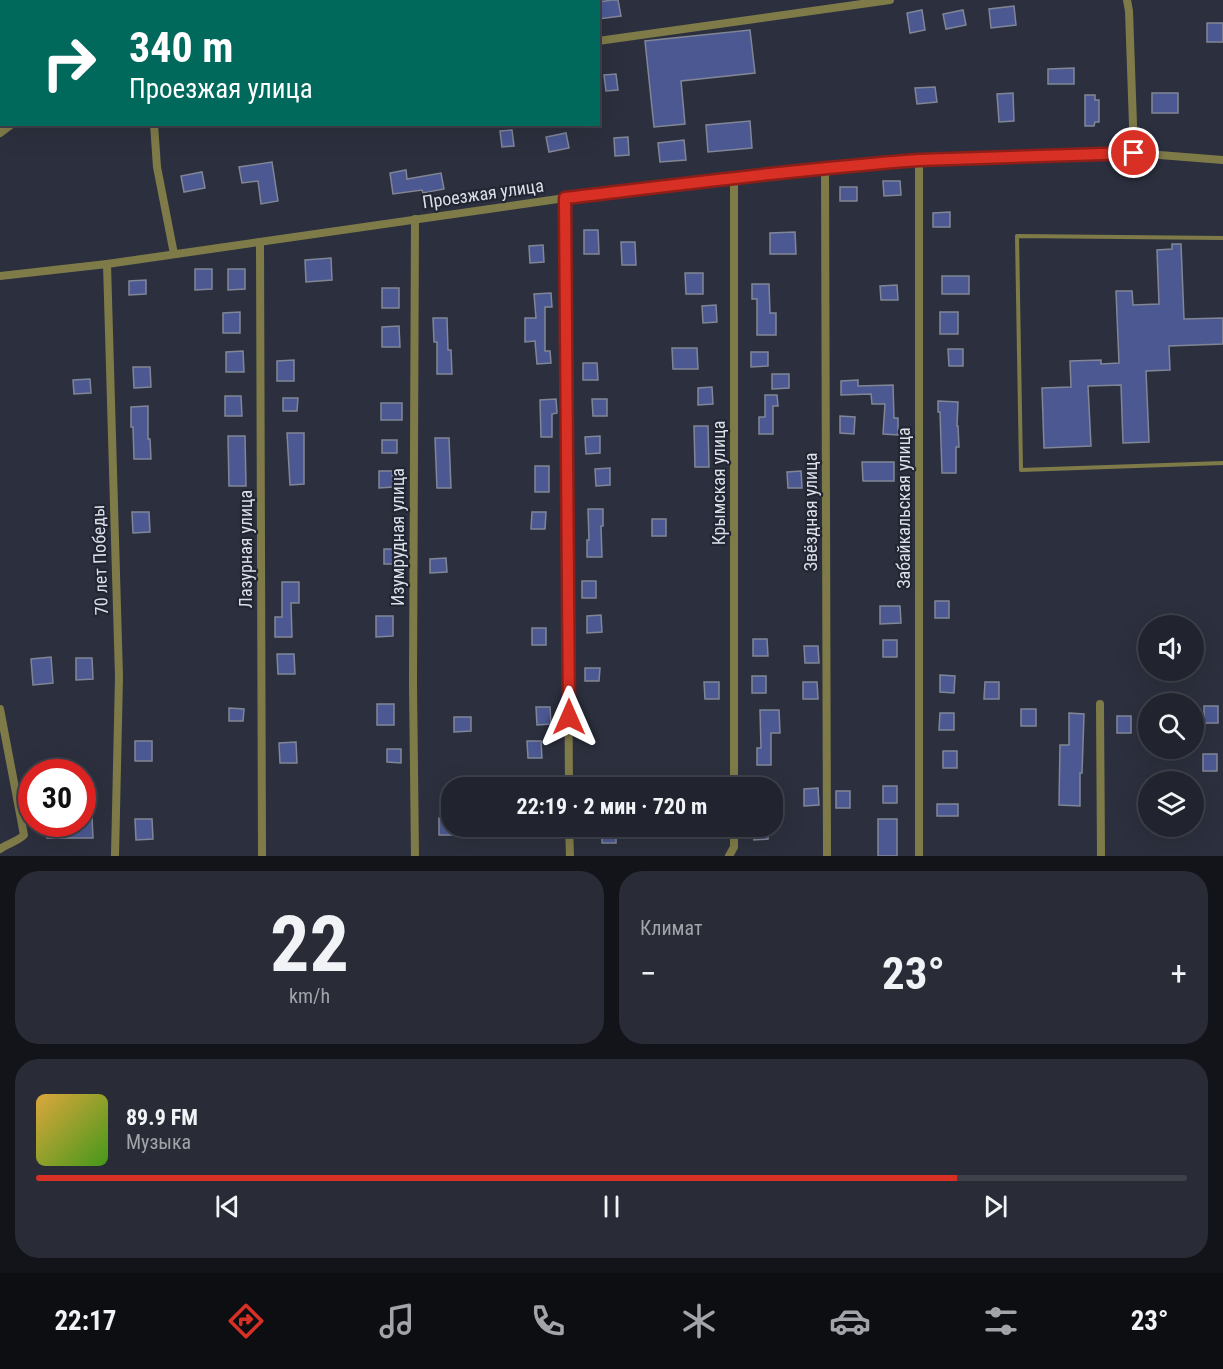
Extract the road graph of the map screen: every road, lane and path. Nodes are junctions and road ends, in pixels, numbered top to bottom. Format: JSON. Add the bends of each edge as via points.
{"nodes":[{"id":1,"x":890,"y":0,"type":"edge"},
{"id":2,"x":1127,"y":0,"type":"edge"},
{"id":3,"x":600,"y":41,"type":"edge"},
{"id":4,"x":154,"y":126,"type":"edge"},
{"id":5,"x":1134,"y":153,"type":"junction"},
{"id":6,"x":919,"y":160,"type":"junction"},
{"id":7,"x":1223,"y":160,"type":"edge"},
{"id":8,"x":825,"y":168,"type":"junction"},
{"id":9,"x":734,"y":178,"type":"junction"},
{"id":10,"x":565,"y":198,"type":"junction"},
{"id":11,"x":415,"y":219,"type":"junction"},
{"id":12,"x":1223,"y":238,"type":"edge"},
{"id":13,"x":260,"y":242,"type":"junction"},
{"id":14,"x":174,"y":254,"type":"junction"},
{"id":15,"x":107,"y":264,"type":"junction"},
{"id":16,"x":0,"y":276,"type":"edge"},
{"id":17,"x":1223,"y":463,"type":"edge"},
{"id":18,"x":1100,"y":704,"type":"dead end"},
{"id":19,"x":0,"y":709,"type":"edge"},
{"id":20,"x":569,"y":777,"type":"edge"},
{"id":21,"x":734,"y":777,"type":"edge"},
{"id":22,"x":569,"y":837,"type":"edge"},
{"id":23,"x":734,"y":837,"type":"edge"},
{"id":24,"x":0,"y":849,"type":"edge"},
{"id":25,"x":116,"y":856,"type":"edge"},
{"id":26,"x":262,"y":856,"type":"edge"},
{"id":27,"x":415,"y":856,"type":"edge"},
{"id":28,"x":570,"y":856,"type":"edge"},
{"id":29,"x":729,"y":856,"type":"edge"},
{"id":30,"x":827,"y":856,"type":"edge"},
{"id":31,"x":919,"y":856,"type":"edge"},
{"id":32,"x":1101,"y":856,"type":"edge"}],
"edges":[{"from":1,"to":3,"type":"street"},
{"from":2,"to":5,"type":"street"},
{"from":4,"to":14,"type":"street","via":[[157,167]]},
{"from":5,"to":6,"type":"street","name":"Проезжая улица"},
{"from":5,"to":7,"type":"street","name":"Проезжая улица"},
{"from":6,"to":8,"type":"street","name":"Проезжая улица"},
{"from":6,"to":31,"type":"street","name":"Забайкальская улица"},
{"from":8,"to":9,"type":"street","name":"Проезжая улица"},
{"from":8,"to":30,"type":"street","name":"Звёздная улица"},
{"from":9,"to":10,"type":"street","name":"Проезжая улица"},
{"from":9,"to":21,"type":"street","name":"Крымская улица"},
{"from":10,"to":11,"type":"street","name":"Проезжая улица"},
{"from":10,"to":20,"type":"street"},
{"from":11,"to":13,"type":"street","name":"Проезжая улица"},
{"from":11,"to":27,"type":"street","name":"Изумрудная улица"},
{"from":12,"to":17,"type":"lane","via":[[1017,236],[1021,470]]},
{"from":13,"to":14,"type":"street","name":"Проезжая улица"},
{"from":13,"to":26,"type":"street","name":"Лазурная улица"},
{"from":14,"to":15,"type":"street","name":"Проезжая улица"},
{"from":15,"to":16,"type":"street","name":"Проезжая улица"},
{"from":15,"to":25,"type":"street","name":"70 лет Победы","via":[[119,677]]},
{"from":18,"to":32,"type":"street"},
{"from":19,"to":24,"type":"street","via":[[24,835]]},
{"from":22,"to":28,"type":"street"},
{"from":23,"to":29,"type":"street"}]}
